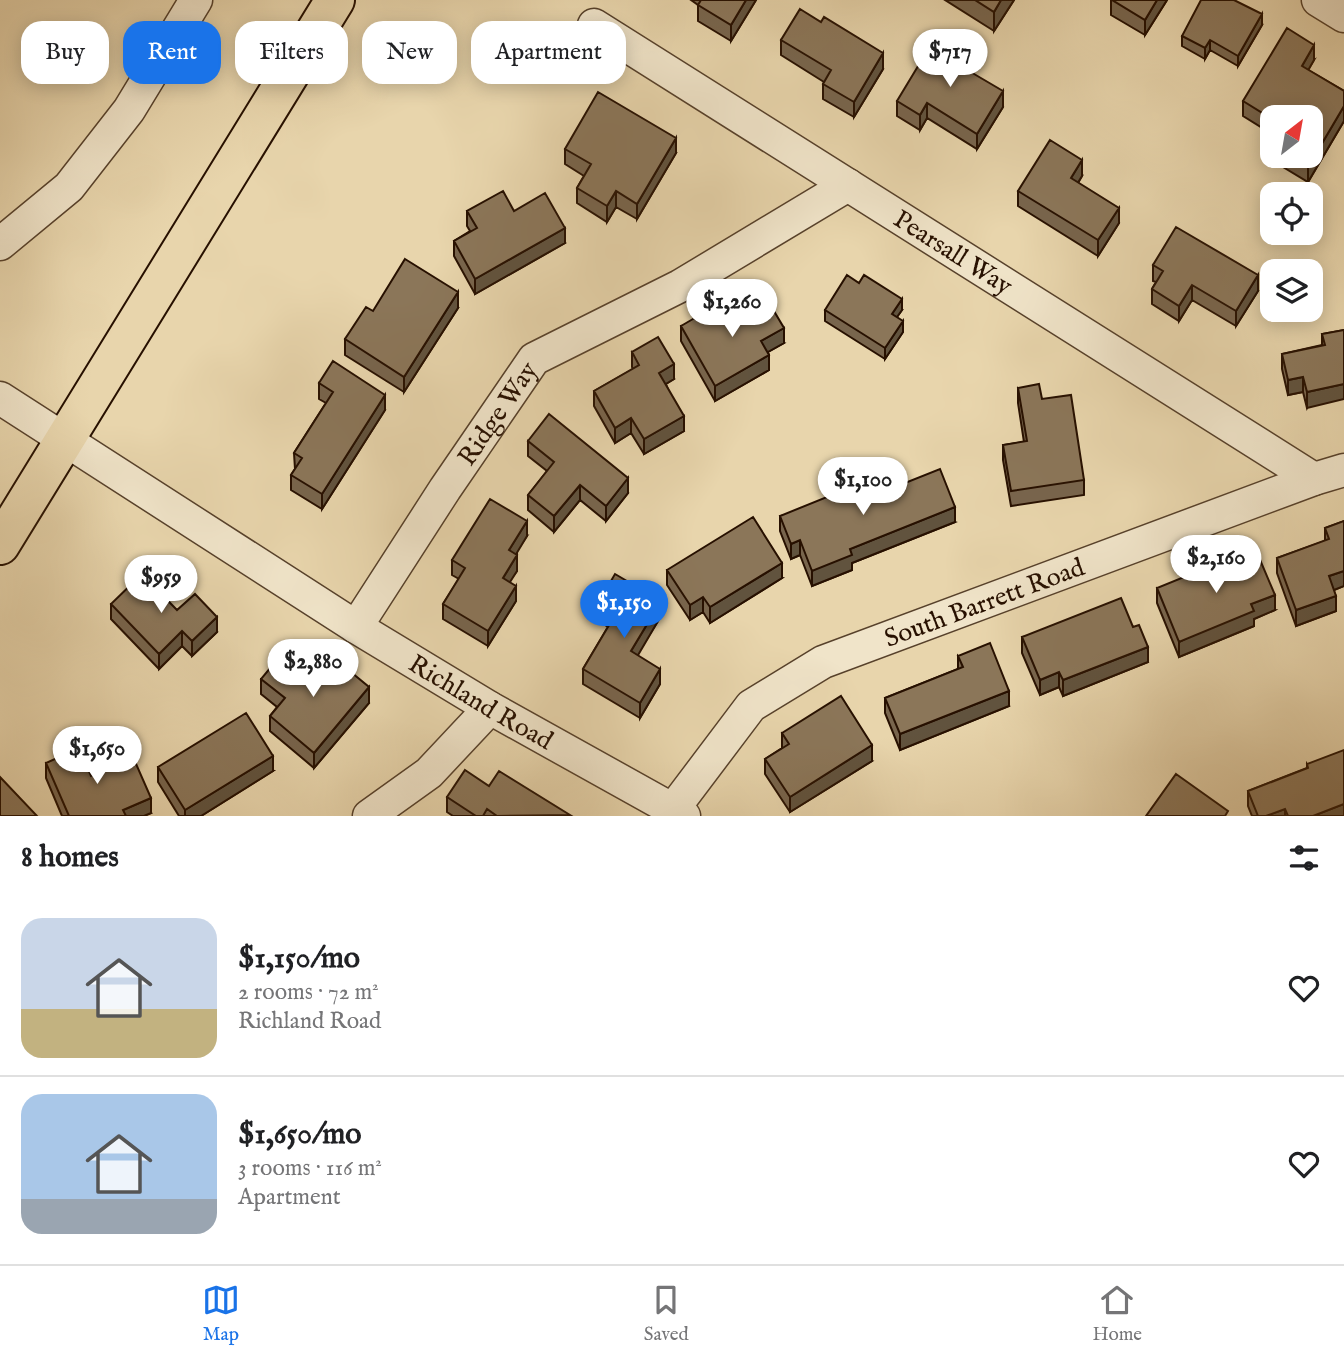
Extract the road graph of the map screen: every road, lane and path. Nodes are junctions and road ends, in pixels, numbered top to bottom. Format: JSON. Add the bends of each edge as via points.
{"nodes":[{"id":1,"x":196,"y":0,"type":"edge"},
{"id":2,"x":335,"y":0,"type":"edge"},
{"id":3,"x":1318,"y":0,"type":"edge"},
{"id":4,"x":1344,"y":16,"type":"edge"},
{"id":5,"x":626,"y":45,"type":"edge"},
{"id":6,"x":848,"y":185,"type":"junction"},
{"id":7,"x":0,"y":244,"type":"edge"},
{"id":8,"x":0,"y":398,"type":"edge"},
{"id":9,"x":66,"y":440,"type":"junction"},
{"id":10,"x":1344,"y":470,"type":"edge"},
{"id":11,"x":1314,"y":479,"type":"junction"},
{"id":12,"x":0,"y":545,"type":"edge"},
{"id":13,"x":356,"y":627,"type":"junction"},
{"id":14,"x":490,"y":708,"type":"junction"},
{"id":15,"x":675,"y":813,"type":"edge"},
{"id":16,"x":369,"y":816,"type":"edge"}],
"edges":[{"from":1,"to":7,"type":"street","via":[[129,110],[69,187]]},
{"from":2,"to":9,"type":"highway"},
{"from":3,"to":4,"type":"street"},
{"from":5,"to":6,"type":"street","name":"Pearsall Way"},
{"from":6,"to":11,"type":"street","name":"Pearsall Way"},
{"from":6,"to":13,"type":"street","name":"Ridge Way","via":[[680,286],[534,359]]},
{"from":8,"to":9,"type":"street","name":"Richland Road"},
{"from":9,"to":12,"type":"highway"},
{"from":9,"to":13,"type":"street","name":"Richland Road"},
{"from":10,"to":11,"type":"street","name":"South Barrett Road"},
{"from":11,"to":15,"type":"street","name":"South Barrett Road","via":[[823,662],[751,706]]},
{"from":13,"to":14,"type":"street","name":"Richland Road"},
{"from":14,"to":15,"type":"street","name":"Richland Road"},
{"from":14,"to":16,"type":"street","via":[[429,773]]}]}
